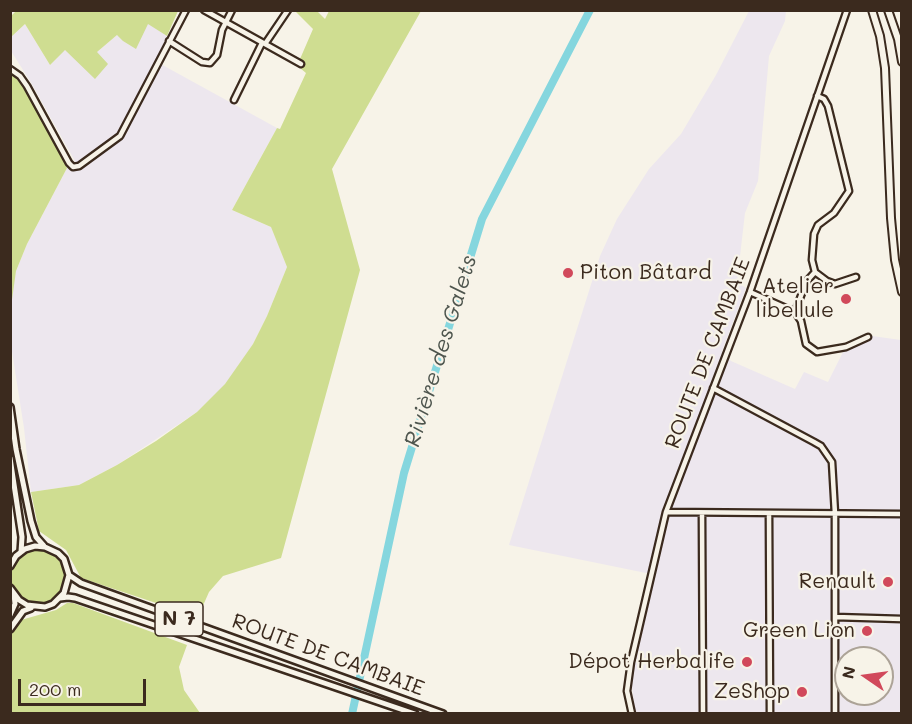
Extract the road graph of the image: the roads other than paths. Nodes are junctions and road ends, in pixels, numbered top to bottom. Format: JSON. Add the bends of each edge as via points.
{"nodes":[{"id":1,"x":186,"y":10,"type":"edge"},
{"id":2,"x":204,"y":10,"type":"edge"},
{"id":3,"x":232,"y":10,"type":"edge"},
{"id":4,"x":288,"y":10,"type":"edge"},
{"id":5,"x":847,"y":10,"type":"edge"},
{"id":6,"x":872,"y":10,"type":"edge"},
{"id":7,"x":888,"y":10,"type":"edge"},
{"id":8,"x":225,"y":23,"type":"junction"},
{"id":9,"x":169,"y":41,"type":"junction"},
{"id":10,"x":263,"y":44,"type":"junction"},
{"id":11,"x":902,"y":62,"type":"edge"},
{"id":12,"x":301,"y":63,"type":"dead end"},
{"id":13,"x":10,"y":69,"type":"edge"},
{"id":14,"x":817,"y":96,"type":"junction"},
{"id":15,"x":234,"y":100,"type":"dead end"},
{"id":16,"x":815,"y":272,"type":"junction"},
{"id":17,"x":856,"y":277,"type":"dead end"},
{"id":18,"x":750,"y":292,"type":"junction"},
{"id":19,"x":902,"y":292,"type":"edge"},
{"id":20,"x":795,"y":312,"type":"junction"},
{"id":21,"x":868,"y":337,"type":"dead end"},
{"id":22,"x":713,"y":388,"type":"junction"},
{"id":23,"x":10,"y":407,"type":"edge"},
{"id":24,"x":10,"y":458,"type":"edge"},
{"id":25,"x":666,"y":512,"type":"junction"},
{"id":26,"x":702,"y":513,"type":"junction"},
{"id":27,"x":769,"y":513,"type":"junction"},
{"id":28,"x":835,"y":514,"type":"junction"},
{"id":29,"x":902,"y":514,"type":"edge"},
{"id":30,"x":45,"y":547,"type":"junction"},
{"id":31,"x":21,"y":552,"type":"junction"},
{"id":32,"x":11,"y":563,"type":"edge"},
{"id":33,"x":69,"y":575,"type":"junction"},
{"id":34,"x":12,"y":591,"type":"edge"},
{"id":35,"x":60,"y":598,"type":"junction"},
{"id":36,"x":36,"y":607,"type":"junction"},
{"id":37,"x":10,"y":615,"type":"edge"},
{"id":38,"x":835,"y":617,"type":"junction"},
{"id":39,"x":902,"y":619,"type":"edge"},
{"id":40,"x":10,"y":629,"type":"edge"},
{"id":41,"x":415,"y":714,"type":"edge"},
{"id":42,"x":443,"y":714,"type":"edge"},
{"id":43,"x":632,"y":714,"type":"edge"},
{"id":44,"x":703,"y":714,"type":"edge"},
{"id":45,"x":770,"y":714,"type":"edge"},
{"id":46,"x":835,"y":714,"type":"edge"}],
"edges":[{"from":1,"to":9,"type":"street"},
{"from":2,"to":8,"type":"street"},
{"from":3,"to":8,"type":"street"},
{"from":4,"to":10,"type":"street"},
{"from":5,"to":14,"type":"street","name":"ROUTE DE CAMBAIE"},
{"from":6,"to":19,"type":"highway","via":[[885,68],[893,242]]},
{"from":7,"to":11,"type":"highway"},
{"from":8,"to":9,"type":"street","via":[[219,50],[210,63]]},
{"from":8,"to":10,"type":"street"},
{"from":9,"to":13,"type":"street","via":[[120,136],[79,166],[69,163],[27,86]]},
{"from":10,"to":12,"type":"street"},
{"from":10,"to":15,"type":"street"},
{"from":14,"to":16,"type":"street","via":[[828,106],[849,191],[814,234]]},
{"from":14,"to":18,"type":"street","name":"ROUTE DE CAMBAIE"},
{"from":16,"to":17,"type":"street","via":[[835,284]]},
{"from":16,"to":20,"type":"street","via":[[806,282]]},
{"from":18,"to":20,"type":"street"},
{"from":18,"to":22,"type":"street","name":"ROUTE DE CAMBAIE"},
{"from":20,"to":21,"type":"street","via":[[806,344],[817,352],[846,347]]},
{"from":22,"to":25,"type":"street","name":"ROUTE DE CAMBAIE"},
{"from":22,"to":28,"type":"street","via":[[821,446],[832,462]]},
{"from":23,"to":30,"type":"main road","via":[[31,521],[36,537]]},
{"from":24,"to":31,"type":"main road"},
{"from":25,"to":26,"type":"street"},
{"from":25,"to":43,"type":"street","name":"ROUTE DE CAMBAIE","via":[[631,662],[627,691]]},
{"from":26,"to":27,"type":"street"},
{"from":26,"to":44,"type":"street"},
{"from":27,"to":28,"type":"street"},
{"from":27,"to":45,"type":"street"},
{"from":28,"to":29,"type":"street"},
{"from":28,"to":38,"type":"street"},
{"from":30,"to":31,"type":"main road","via":[[35,546]]},
{"from":30,"to":33,"type":"main road","via":[[64,559]]},
{"from":31,"to":32,"type":"main road"},
{"from":33,"to":35,"type":"main road"},
{"from":33,"to":42,"type":"main road","name":"ROUTE DE CAMBAIE","number":"N 7","via":[[81,583]]},
{"from":34,"to":36,"type":"main road","via":[[27,605]]},
{"from":34,"to":37,"type":"main road","via":[[15,604]]},
{"from":35,"to":36,"type":"main road","via":[[45,607]]},
{"from":35,"to":41,"type":"main road","name":"ROUTE DE CAMBAIE","number":"N 7","via":[[75,598]]},
{"from":36,"to":40,"type":"main road","via":[[23,611]]},
{"from":38,"to":39,"type":"street"},
{"from":38,"to":46,"type":"street"}]}
